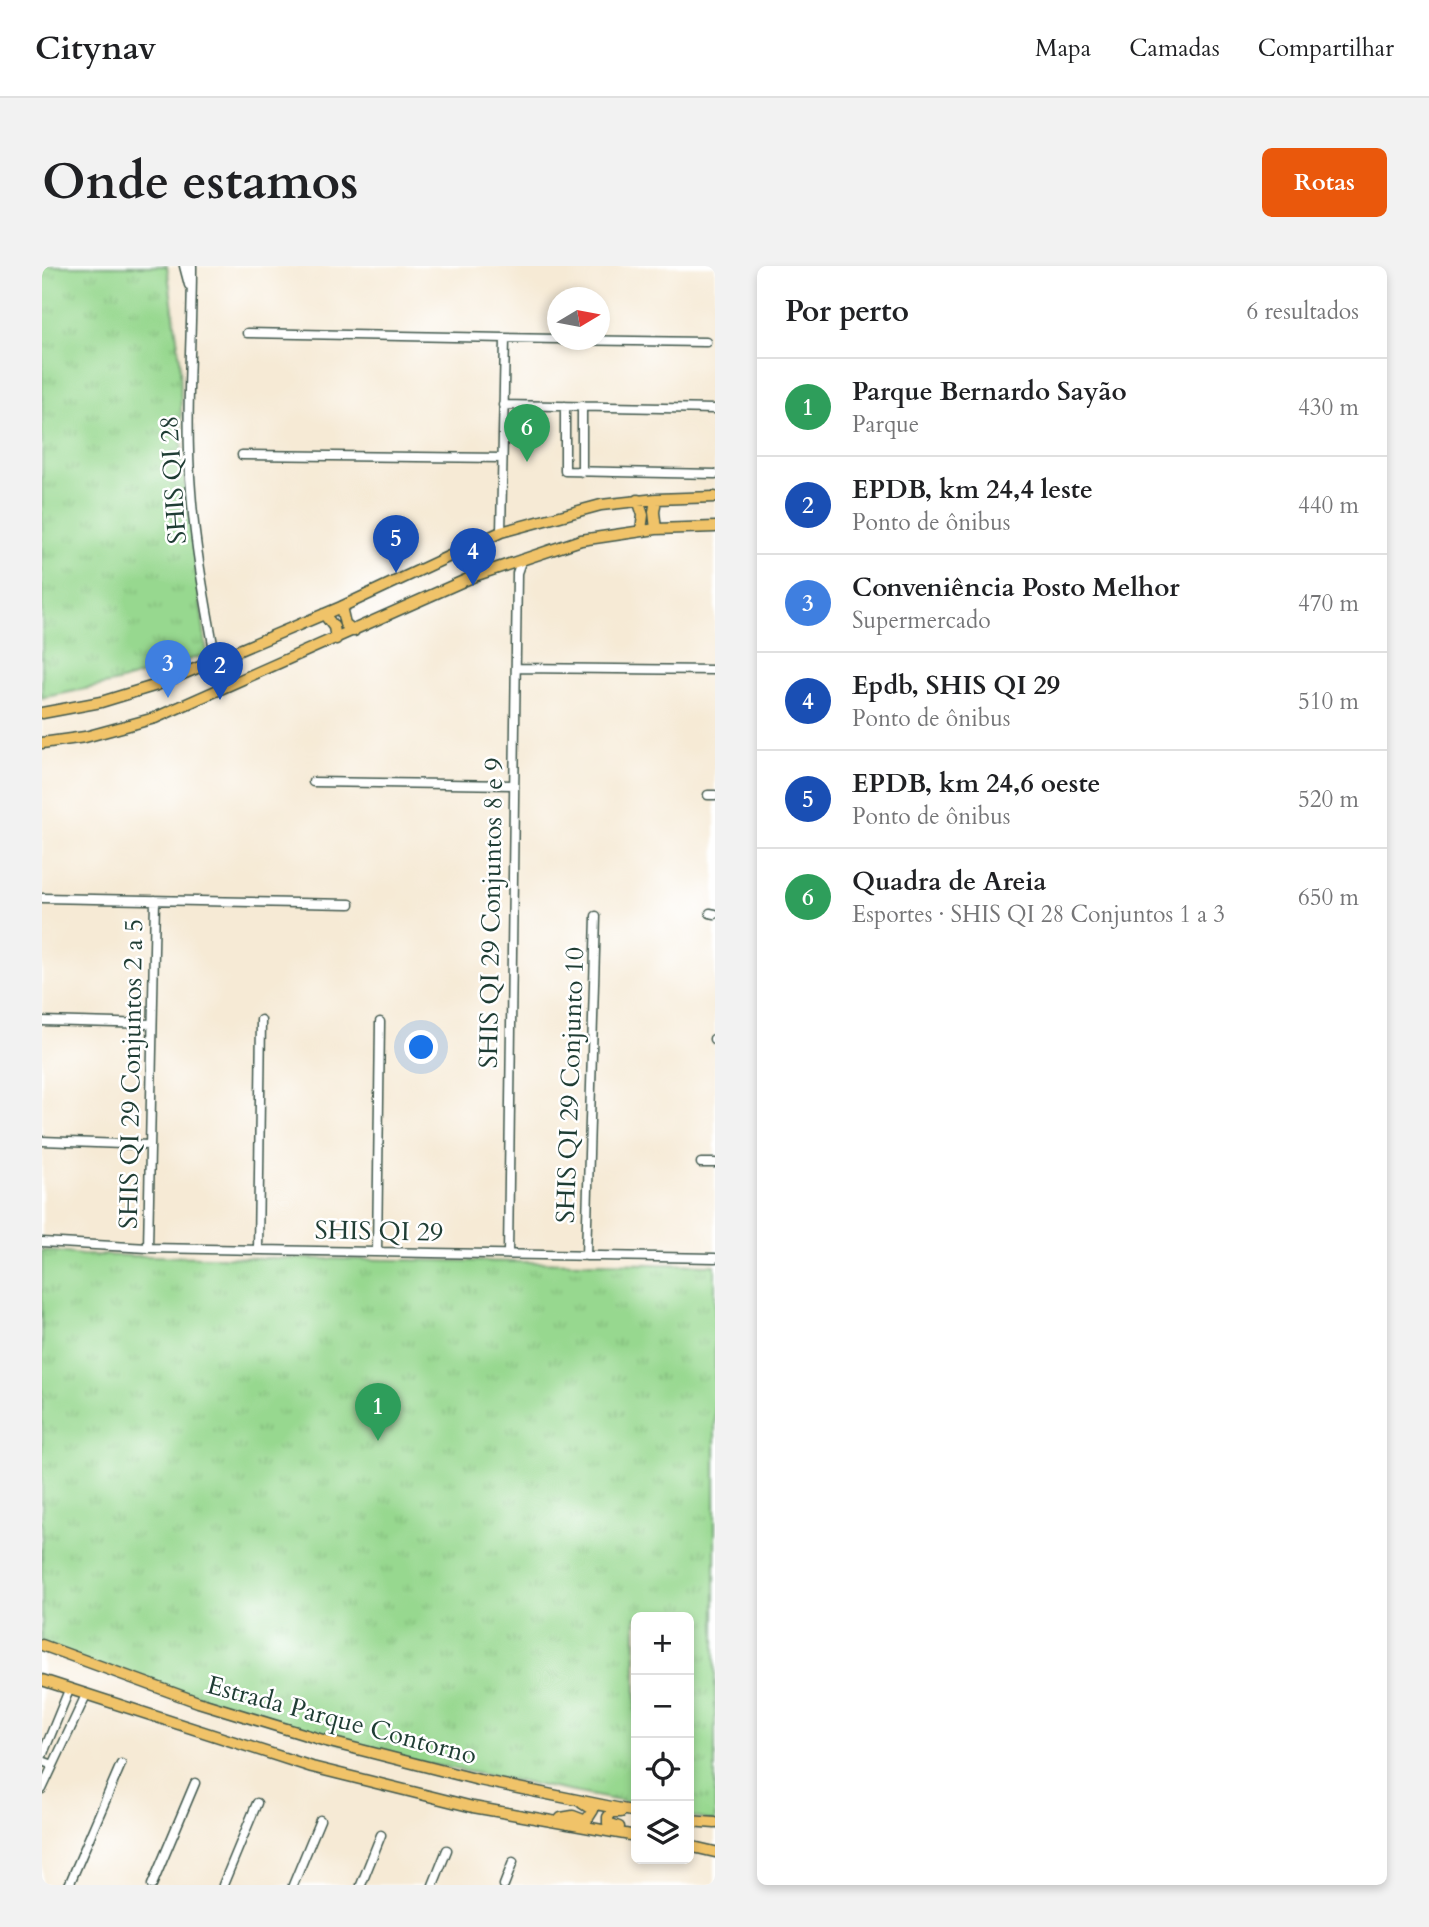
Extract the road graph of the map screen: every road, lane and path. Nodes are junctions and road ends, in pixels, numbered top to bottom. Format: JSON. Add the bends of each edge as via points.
{"nodes":[{"id":1,"x":184,"y":266,"type":"edge"},
{"id":2,"x":192,"y":266,"type":"edge"},
{"id":3,"x":192,"y":294,"type":"junction"},
{"id":4,"x":247,"y":333,"type":"dead end"},
{"id":5,"x":505,"y":339,"type":"junction"},
{"id":6,"x":547,"y":340,"type":"edge"},
{"id":7,"x":610,"y":341,"type":"edge"},
{"id":8,"x":706,"y":342,"type":"dead end"},
{"id":9,"x":503,"y":405,"type":"junction"},
{"id":10,"x":565,"y":406,"type":"junction"},
{"id":11,"x":582,"y":407,"type":"junction"},
{"id":12,"x":715,"y":409,"type":"edge"},
{"id":13,"x":242,"y":455,"type":"dead end"},
{"id":14,"x":502,"y":458,"type":"junction"},
{"id":15,"x":582,"y":472,"type":"junction"},
{"id":16,"x":715,"y":474,"type":"edge"},
{"id":17,"x":715,"y":497,"type":"edge"},
{"id":18,"x":656,"y":499,"type":"junction"},
{"id":19,"x":638,"y":500,"type":"junction"},
{"id":20,"x":715,"y":527,"type":"edge"},
{"id":21,"x":656,"y":528,"type":"junction"},
{"id":22,"x":641,"y":530,"type":"junction"},
{"id":23,"x":501,"y":532,"type":"junction"},
{"id":24,"x":522,"y":559,"type":"junction"},
{"id":25,"x":509,"y":564,"type":"junction"},
{"id":26,"x":517,"y":573,"type":"junction"},
{"id":27,"x":341,"y":607,"type":"junction"},
{"id":28,"x":324,"y":614,"type":"junction"},
{"id":29,"x":354,"y":631,"type":"junction"},
{"id":30,"x":336,"y":639,"type":"junction"},
{"id":31,"x":216,"y":661,"type":"junction"},
{"id":32,"x":517,"y":668,"type":"junction"},
{"id":33,"x":715,"y":670,"type":"edge"},
{"id":34,"x":42,"y":713,"type":"edge"},
{"id":35,"x":42,"y":743,"type":"edge"},
{"id":36,"x":313,"y":782,"type":"dead end"},
{"id":37,"x":513,"y":785,"type":"junction"},
{"id":38,"x":42,"y":898,"type":"edge"},
{"id":39,"x":155,"y":900,"type":"junction"},
{"id":40,"x":351,"y":904,"type":"dead end"},
{"id":41,"x":596,"y":916,"type":"dead end"},
{"id":42,"x":261,"y":1020,"type":"dead end"},
{"id":43,"x":42,"y":1021,"type":"edge"},
{"id":44,"x":380,"y":1022,"type":"dead end"},
{"id":45,"x":152,"y":1024,"type":"junction"},
{"id":46,"x":42,"y":1141,"type":"edge"},
{"id":47,"x":149,"y":1144,"type":"junction"},
{"id":48,"x":701,"y":1163,"type":"dead end"},
{"id":49,"x":715,"y":1163,"type":"edge"},
{"id":50,"x":42,"y":1242,"type":"edge"},
{"id":51,"x":148,"y":1248,"type":"junction"},
{"id":52,"x":258,"y":1250,"type":"junction"},
{"id":53,"x":377,"y":1252,"type":"junction"},
{"id":54,"x":508,"y":1254,"type":"junction"},
{"id":55,"x":586,"y":1256,"type":"junction"},
{"id":56,"x":715,"y":1258,"type":"edge"},
{"id":57,"x":42,"y":1645,"type":"edge"},
{"id":58,"x":42,"y":1680,"type":"edge"},
{"id":59,"x":69,"y":1690,"type":"junction"},
{"id":60,"x":86,"y":1695,"type":"junction"},
{"id":61,"x":49,"y":1740,"type":"junction"},
{"id":62,"x":62,"y":1745,"type":"junction"},
{"id":63,"x":42,"y":1756,"type":"edge"},
{"id":64,"x":42,"y":1761,"type":"edge"},
{"id":65,"x":121,"y":1764,"type":"dead end"},
{"id":66,"x":53,"y":1765,"type":"junction"},
{"id":67,"x":195,"y":1783,"type":"dead end"},
{"id":68,"x":42,"y":1788,"type":"edge"},
{"id":69,"x":572,"y":1799,"type":"junction"},
{"id":70,"x":257,"y":1803,"type":"dead end"},
{"id":71,"x":631,"y":1812,"type":"edge"},
{"id":72,"x":631,"y":1812,"type":"edge"},
{"id":73,"x":550,"y":1819,"type":"junction"},
{"id":74,"x":320,"y":1820,"type":"dead end"},
{"id":75,"x":694,"y":1821,"type":"edge"},
{"id":76,"x":715,"y":1823,"type":"edge"},
{"id":77,"x":631,"y":1832,"type":"edge"},
{"id":78,"x":631,"y":1833,"type":"edge"},
{"id":79,"x":381,"y":1835,"type":"dead end"},
{"id":80,"x":694,"y":1847,"type":"edge"},
{"id":81,"x":447,"y":1850,"type":"dead end"},
{"id":82,"x":715,"y":1852,"type":"edge"},
{"id":83,"x":513,"y":1862,"type":"dead end"},
{"id":84,"x":69,"y":1885,"type":"edge"},
{"id":85,"x":152,"y":1885,"type":"edge"},
{"id":86,"x":223,"y":1885,"type":"edge"},
{"id":87,"x":293,"y":1885,"type":"edge"},
{"id":88,"x":361,"y":1885,"type":"edge"},
{"id":89,"x":432,"y":1885,"type":"edge"},
{"id":90,"x":504,"y":1885,"type":"edge"}],
"edges":[{"from":1,"to":3,"type":"street","name":"SHIS QI 28"},
{"from":2,"to":3,"type":"street","name":"SHIS QI 28"},
{"from":3,"to":31,"type":"street","name":"SHIS QI 28","via":[[191,490]]},
{"from":4,"to":5,"type":"street"},
{"from":5,"to":6,"type":"street"},
{"from":5,"to":9,"type":"street"},
{"from":7,"to":8,"type":"street"},
{"from":9,"to":10,"type":"street"},
{"from":9,"to":14,"type":"street"},
{"from":10,"to":11,"type":"street"},
{"from":10,"to":15,"type":"street","via":[[565,471]]},
{"from":11,"to":12,"type":"street"},
{"from":11,"to":15,"type":"street"},
{"from":13,"to":14,"type":"street"},
{"from":14,"to":23,"type":"street"},
{"from":15,"to":16,"type":"street"},
{"from":17,"to":18,"type":"main road"},
{"from":18,"to":19,"type":"main road"},
{"from":18,"to":21,"type":"main road"},
{"from":19,"to":22,"type":"main road"},
{"from":19,"to":23,"type":"main road","via":[[601,505]]},
{"from":20,"to":21,"type":"main road"},
{"from":21,"to":22,"type":"main road"},
{"from":22,"to":24,"type":"main road","via":[[581,540]]},
{"from":23,"to":27,"type":"main road"},
{"from":24,"to":25,"type":"main road"},
{"from":24,"to":26,"type":"street","name":"SHIS QI 29 Conjuntos 8 e 9"},
{"from":25,"to":26,"type":"street"},
{"from":25,"to":29,"type":"main road"},
{"from":26,"to":32,"type":"street","name":"SHIS QI 29 Conjuntos 8 e 9"},
{"from":27,"to":28,"type":"main road"},
{"from":27,"to":29,"type":"main road","via":[[345,624]]},
{"from":28,"to":30,"type":"main road"},
{"from":28,"to":31,"type":"main road"},
{"from":29,"to":30,"type":"main road"},
{"from":30,"to":35,"type":"main road","via":[[155,718]]},
{"from":31,"to":34,"type":"main road","via":[[101,702]]},
{"from":32,"to":33,"type":"street"},
{"from":32,"to":37,"type":"street","name":"SHIS QI 29 Conjuntos 8 e 9"},
{"from":36,"to":37,"type":"street"},
{"from":37,"to":54,"type":"street","name":"SHIS QI 29 Conjuntos 8 e 9"},
{"from":38,"to":39,"type":"street"},
{"from":39,"to":40,"type":"street"},
{"from":39,"to":45,"type":"street","name":"SHIS QI 29 Conjuntos 2 a 5"},
{"from":41,"to":55,"type":"street","name":"SHIS QI 29 Conjunto 10"},
{"from":42,"to":52,"type":"street"},
{"from":43,"to":45,"type":"street"},
{"from":44,"to":53,"type":"street"},
{"from":45,"to":47,"type":"street","name":"SHIS QI 29 Conjuntos 2 a 5"},
{"from":46,"to":47,"type":"street"},
{"from":47,"to":51,"type":"street","name":"SHIS QI 29 Conjuntos 2 a 5"},
{"from":48,"to":49,"type":"street"},
{"from":50,"to":51,"type":"street","name":"SHIS QI 29"},
{"from":51,"to":52,"type":"street","name":"SHIS QI 29"},
{"from":52,"to":53,"type":"street","name":"SHIS QI 29"},
{"from":53,"to":54,"type":"street","name":"SHIS QI 29"},
{"from":54,"to":55,"type":"street","name":"SHIS QI 29"},
{"from":55,"to":56,"type":"street","name":"SHIS QI 29"},
{"from":57,"to":69,"type":"main road","name":"Estrada Parque Contorno","via":[[198,1702],[326,1741]]},
{"from":58,"to":59,"type":"main road","name":"Estrada Parque Contorno"},
{"from":59,"to":60,"type":"main road","name":"Estrada Parque Contorno"},
{"from":59,"to":61,"type":"street"},
{"from":60,"to":62,"type":"street"},
{"from":60,"to":73,"type":"main road","name":"Estrada Parque Contorno","via":[[312,1767],[473,1807]]},
{"from":61,"to":62,"type":"street"},
{"from":61,"to":63,"type":"street"},
{"from":62,"to":66,"type":"street"},
{"from":64,"to":66,"type":"street"},
{"from":65,"to":84,"type":"street"},
{"from":66,"to":68,"type":"street"},
{"from":67,"to":85,"type":"street"},
{"from":69,"to":71,"type":"main road","name":"Estrada Parque Contorno"},
{"from":69,"to":73,"type":"main road","via":[[593,1810],[586,1821],[573,1816]]},
{"from":70,"to":86,"type":"street"},
{"from":72,"to":77,"type":"main road","via":[[612,1812],[608,1817],[608,1823]]},
{"from":73,"to":78,"type":"main road","name":"Estrada Parque Contorno"},
{"from":74,"to":87,"type":"street"},
{"from":75,"to":76,"type":"main road"},
{"from":79,"to":88,"type":"street"},
{"from":80,"to":82,"type":"main road"},
{"from":81,"to":89,"type":"street"},
{"from":83,"to":90,"type":"street"}]}
